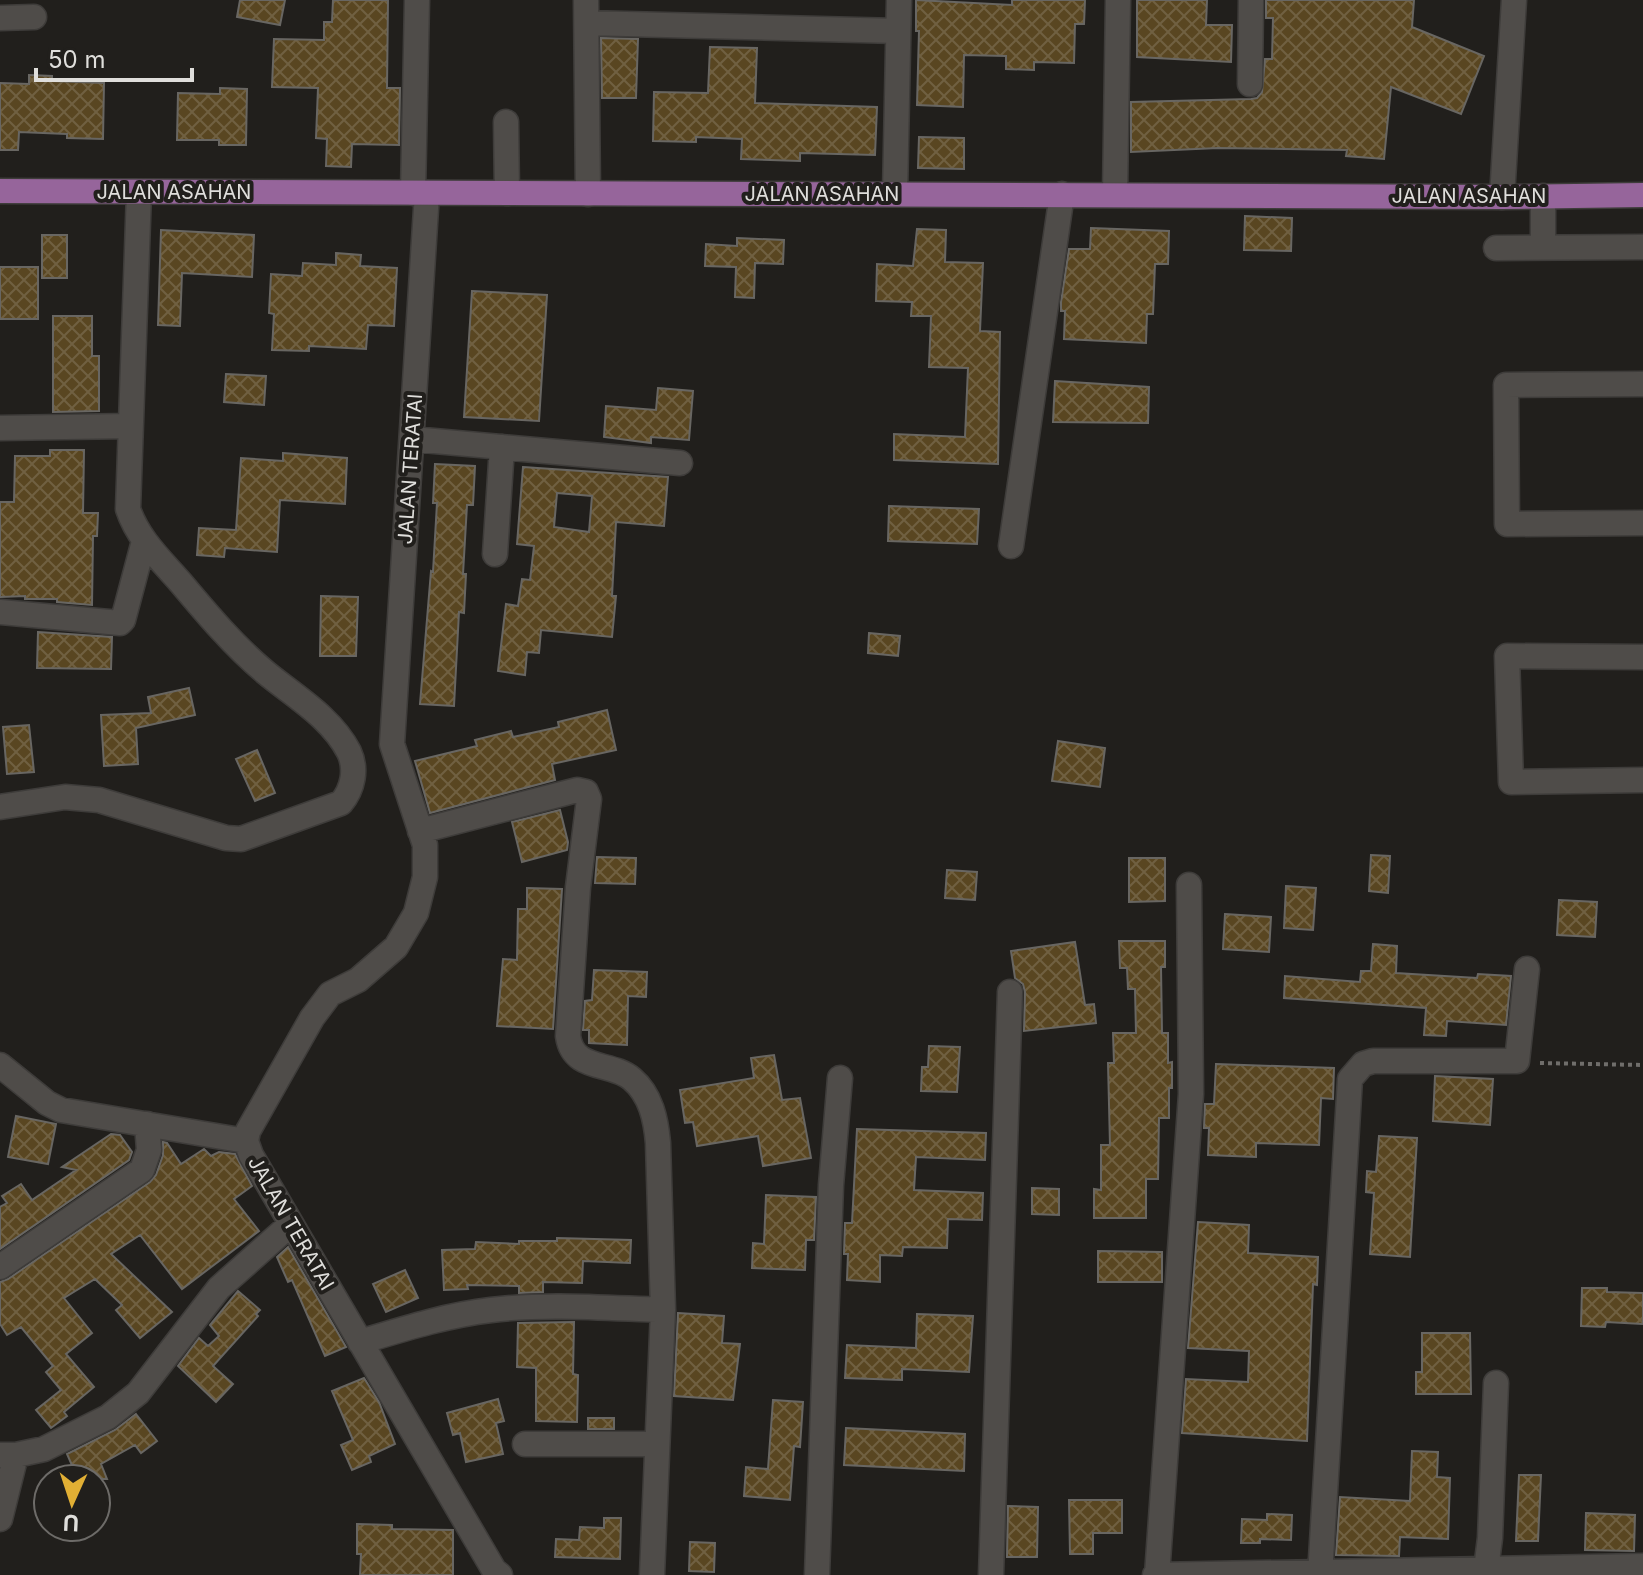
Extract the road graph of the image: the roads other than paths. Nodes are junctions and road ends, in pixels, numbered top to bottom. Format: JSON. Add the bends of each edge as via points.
{"nodes":[{"id":1,"x":417,"y":0,"type":"edge"},
{"id":2,"x":899,"y":0,"type":"edge"},
{"id":3,"x":1118,"y":0,"type":"edge"},
{"id":4,"x":1251,"y":0,"type":"edge"},
{"id":5,"x":1514,"y":0,"type":"edge"},
{"id":6,"x":587,"y":11,"type":"edge"},
{"id":7,"x":34,"y":17,"type":"dead end"},
{"id":8,"x":0,"y":18,"type":"edge"},
{"id":9,"x":898,"y":31,"type":"junction"},
{"id":10,"x":1250,"y":84,"type":"dead end"},
{"id":11,"x":506,"y":122,"type":"dead end"},
{"id":12,"x":0,"y":191,"type":"edge"},
{"id":13,"x":139,"y":192,"type":"junction"},
{"id":14,"x":420,"y":193,"type":"junction"},
{"id":15,"x":507,"y":193,"type":"junction"},
{"id":16,"x":588,"y":194,"type":"junction"},
{"id":17,"x":895,"y":194,"type":"junction"},
{"id":18,"x":1062,"y":194,"type":"junction"},
{"id":19,"x":1115,"y":194,"type":"junction"},
{"id":20,"x":1643,"y":195,"type":"edge"},
{"id":21,"x":1543,"y":196,"type":"junction"},
{"id":22,"x":1502,"y":197,"type":"junction"},
{"id":23,"x":1543,"y":246,"type":"junction"},
{"id":24,"x":1643,"y":247,"type":"edge"},
{"id":25,"x":1496,"y":248,"type":"dead end"},
{"id":26,"x":1643,"y":384,"type":"edge"},
{"id":27,"x":130,"y":426,"type":"junction"},
{"id":28,"x":0,"y":428,"type":"edge"},
{"id":29,"x":412,"y":439,"type":"junction"},
{"id":30,"x":502,"y":447,"type":"junction"},
{"id":31,"x":680,"y":463,"type":"dead end"},
{"id":32,"x":1643,"y":523,"type":"edge"},
{"id":33,"x":144,"y":541,"type":"junction"},
{"id":34,"x":1011,"y":546,"type":"dead end"},
{"id":35,"x":495,"y":554,"type":"dead end"},
{"id":36,"x":0,"y":612,"type":"edge"},
{"id":37,"x":1643,"y":657,"type":"edge"},
{"id":38,"x":1643,"y":780,"type":"edge"},
{"id":39,"x":0,"y":807,"type":"edge"},
{"id":40,"x":420,"y":831,"type":"junction"},
{"id":41,"x":1189,"y":885,"type":"dead end"},
{"id":42,"x":1527,"y":969,"type":"dead end"},
{"id":43,"x":1010,"y":992,"type":"dead end"},
{"id":44,"x":0,"y":1065,"type":"edge"},
{"id":45,"x":840,"y":1078,"type":"dead end"},
{"id":46,"x":147,"y":1124,"type":"junction"},
{"id":47,"x":246,"y":1141,"type":"junction"},
{"id":48,"x":291,"y":1224,"type":"junction"},
{"id":49,"x":0,"y":1267,"type":"edge"},
{"id":50,"x":663,"y":1310,"type":"junction"},
{"id":51,"x":360,"y":1342,"type":"junction"},
{"id":52,"x":1496,"y":1383,"type":"dead end"},
{"id":53,"x":525,"y":1444,"type":"dead end"},
{"id":54,"x":657,"y":1444,"type":"junction"},
{"id":55,"x":8,"y":1455,"type":"edge"},
{"id":56,"x":0,"y":1519,"type":"edge"},
{"id":57,"x":1643,"y":1566,"type":"edge"},
{"id":58,"x":1486,"y":1569,"type":"junction"},
{"id":59,"x":496,"y":1573,"type":"edge"},
{"id":60,"x":1321,"y":1573,"type":"edge"},
{"id":61,"x":652,"y":1575,"type":"edge"},
{"id":62,"x":817,"y":1575,"type":"edge"},
{"id":63,"x":991,"y":1575,"type":"edge"},
{"id":64,"x":1156,"y":1575,"type":"edge"}],
"edges":[{"from":1,"to":14,"type":"street","name":"JALAN TERATAI"},
{"from":2,"to":9,"type":"street"},
{"from":3,"to":19,"type":"street"},
{"from":4,"to":10,"type":"street"},
{"from":5,"to":22,"type":"street"},
{"from":6,"to":9,"type":"street"},
{"from":6,"to":16,"type":"street"},
{"from":7,"to":8,"type":"street"},
{"from":9,"to":17,"type":"street"},
{"from":11,"to":15,"type":"street"},
{"from":12,"to":13,"type":"main road","name":"JALAN ASAHAN"},
{"from":13,"to":14,"type":"main road","name":"JALAN ASAHAN"},
{"from":13,"to":27,"type":"street"},
{"from":14,"to":15,"type":"main road","name":"JALAN ASAHAN"},
{"from":14,"to":29,"type":"street","name":"JALAN TERATAI"},
{"from":15,"to":16,"type":"main road","name":"JALAN ASAHAN"},
{"from":16,"to":17,"type":"main road","name":"JALAN ASAHAN"},
{"from":17,"to":18,"type":"main road","name":"JALAN ASAHAN"},
{"from":18,"to":19,"type":"main road","name":"JALAN ASAHAN"},
{"from":18,"to":34,"type":"street"},
{"from":19,"to":22,"type":"main road","name":"JALAN ASAHAN"},
{"from":20,"to":21,"type":"main road","name":"JALAN ASAHAN"},
{"from":21,"to":22,"type":"main road","name":"JALAN ASAHAN"},
{"from":21,"to":23,"type":"street"},
{"from":23,"to":24,"type":"street"},
{"from":23,"to":25,"type":"street"},
{"from":26,"to":32,"type":"street","via":[[1506,385],[1507,524]]},
{"from":27,"to":28,"type":"street"},
{"from":27,"to":33,"type":"street","via":[[128,509]]},
{"from":29,"to":30,"type":"street"},
{"from":29,"to":40,"type":"street","name":"JALAN TERATAI","via":[[392,744]]},
{"from":30,"to":31,"type":"street"},
{"from":30,"to":35,"type":"street"},
{"from":33,"to":36,"type":"street","via":[[120,623]]},
{"from":33,"to":39,"type":"street","via":[[214,622],[316,711],[350,753],[351,791],[341,803],[241,839],[99,800],[65,797]]},
{"from":37,"to":38,"type":"street","via":[[1507,656],[1511,782]]},
{"from":40,"to":47,"type":"street","name":"JALAN TERATAI","via":[[425,877],[416,913],[396,947],[358,980],[330,994],[312,1018]]},
{"from":40,"to":50,"type":"street","via":[[577,790],[586,792],[589,808],[578,887],[569,1047],[582,1060],[630,1077],[645,1093],[656,1121]]},
{"from":41,"to":64,"type":"street","via":[[1191,1094]]},
{"from":42,"to":60,"type":"street","via":[[1517,1061],[1373,1061],[1350,1079]]},
{"from":43,"to":63,"type":"street"},
{"from":44,"to":46,"type":"street","via":[[61,1110]]},
{"from":45,"to":62,"type":"street","via":[[831,1185]]},
{"from":46,"to":47,"type":"street"},
{"from":46,"to":49,"type":"street","via":[[149,1150],[142,1170]]},
{"from":47,"to":48,"type":"street","name":"JALAN TERATAI"},
{"from":48,"to":51,"type":"street","name":"JALAN TERATAI"},
{"from":48,"to":55,"type":"street","via":[[219,1288],[138,1393],[108,1417],[44,1449]]},
{"from":50,"to":51,"type":"street","via":[[491,1310]]},
{"from":50,"to":54,"type":"street"},
{"from":51,"to":59,"type":"street","name":"JALAN TERATAI"},
{"from":52,"to":58,"type":"street"},
{"from":53,"to":54,"type":"street"},
{"from":54,"to":61,"type":"street"},
{"from":55,"to":56,"type":"street"},
{"from":57,"to":58,"type":"street"},
{"from":58,"to":60,"type":"street"},
{"from":60,"to":64,"type":"street"}]}
